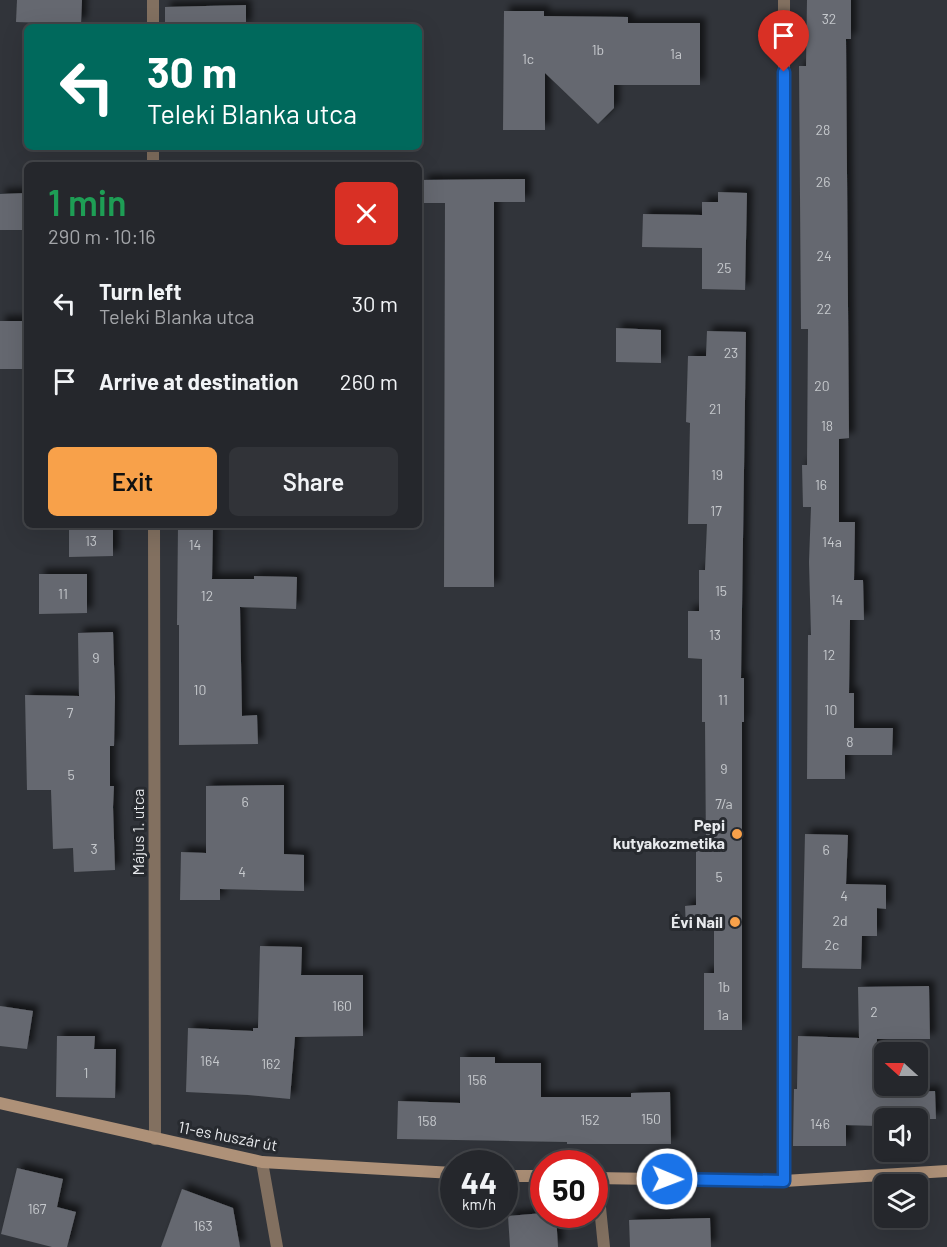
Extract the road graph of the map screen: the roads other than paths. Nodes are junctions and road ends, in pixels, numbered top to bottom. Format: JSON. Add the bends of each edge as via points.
{"nodes":[{"id":1,"x":153,"y":0,"type":"edge"},
{"id":2,"x":784,"y":0,"type":"edge"},
{"id":3,"x":153,"y":24,"type":"edge"},
{"id":4,"x":154,"y":528,"type":"edge"},
{"id":5,"x":0,"y":1103,"type":"edge"},
{"id":6,"x":155,"y":1139,"type":"junction"},
{"id":7,"x":262,"y":1162,"type":"junction"},
{"id":8,"x":947,"y":1171,"type":"edge"},
{"id":9,"x":440,"y":1172,"type":"edge"},
{"id":10,"x":608,"y":1178,"type":"edge"},
{"id":11,"x":784,"y":1181,"type":"junction"},
{"id":12,"x":602,"y":1228,"type":"edge"},
{"id":13,"x":277,"y":1247,"type":"edge"},
{"id":14,"x":604,"y":1247,"type":"edge"}],
"edges":[{"from":1,"to":3,"type":"street"},
{"from":2,"to":11,"type":"street"},
{"from":4,"to":6,"type":"street","name":"Május 1. utca"},
{"from":5,"to":6,"type":"main road","name":"11-es huszár út"},
{"from":6,"to":7,"type":"main road","name":"11-es huszár út"},
{"from":7,"to":9,"type":"main road","name":"11-es huszár út"},
{"from":7,"to":13,"type":"street"},
{"from":8,"to":11,"type":"main road"},
{"from":10,"to":11,"type":"main road"},
{"from":12,"to":14,"type":"street"}]}
